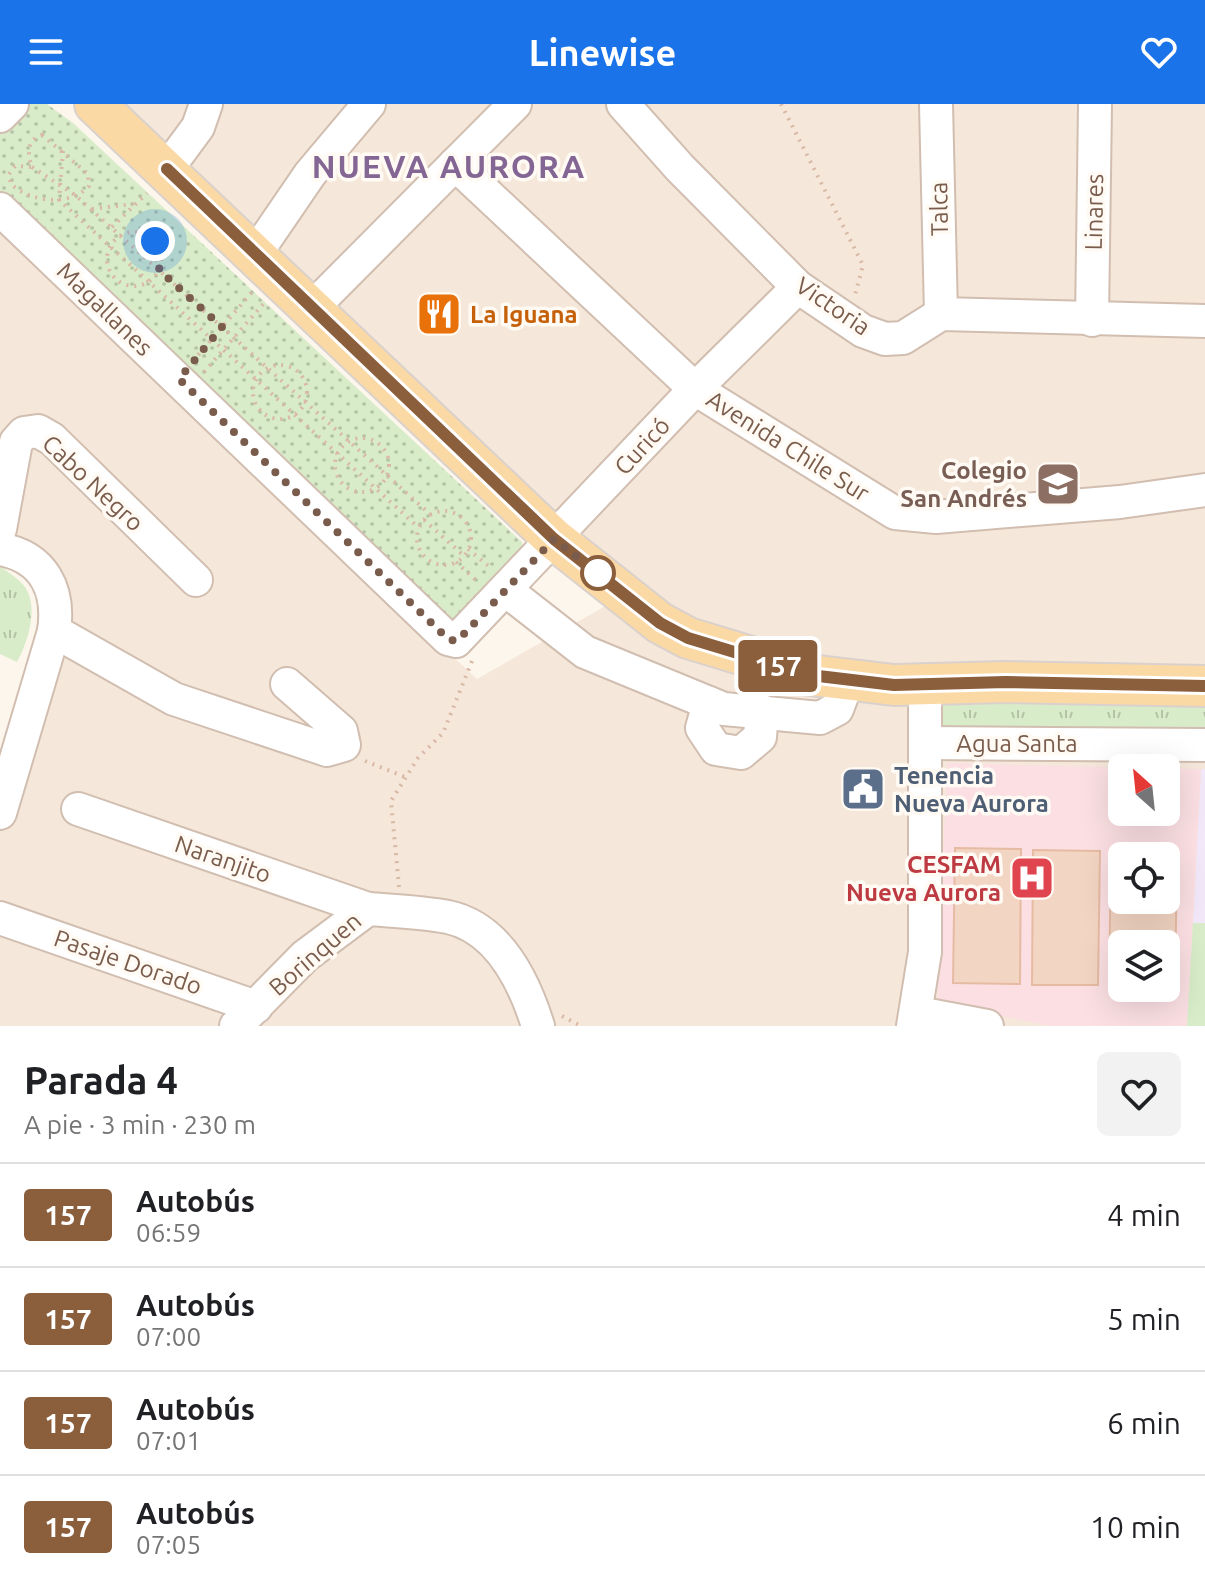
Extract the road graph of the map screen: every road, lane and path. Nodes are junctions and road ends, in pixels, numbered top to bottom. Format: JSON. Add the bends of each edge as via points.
{"nodes":[{"id":1,"x":12,"y":104,"type":"edge"},
{"id":2,"x":95,"y":104,"type":"edge"},
{"id":3,"x":206,"y":104,"type":"edge"},
{"id":4,"x":369,"y":104,"type":"edge"},
{"id":5,"x":515,"y":104,"type":"edge"},
{"id":6,"x":623,"y":104,"type":"edge"},
{"id":7,"x":781,"y":104,"type":"edge"},
{"id":8,"x":936,"y":104,"type":"edge"},
{"id":9,"x":1095,"y":104,"type":"edge"},
{"id":10,"x":0,"y":116,"type":"edge"},
{"id":11,"x":63,"y":151,"type":"junction"},
{"id":12,"x":455,"y":164,"type":"junction"},
{"id":13,"x":32,"y":167,"type":"junction"},
{"id":14,"x":157,"y":180,"type":"junction"},
{"id":15,"x":61,"y":185,"type":"junction"},
{"id":16,"x":75,"y":195,"type":"junction"},
{"id":17,"x":59,"y":200,"type":"junction"},
{"id":18,"x":135,"y":204,"type":"junction"},
{"id":19,"x":0,"y":209,"type":"edge"},
{"id":20,"x":92,"y":209,"type":"junction"},
{"id":21,"x":112,"y":227,"type":"junction"},
{"id":22,"x":121,"y":236,"type":"junction"},
{"id":23,"x":110,"y":246,"type":"junction"},
{"id":24,"x":863,"y":265,"type":"dead end"},
{"id":25,"x":159,"y":270,"type":"junction"},
{"id":26,"x":254,"y":272,"type":"junction"},
{"id":27,"x":149,"y":281,"type":"junction"},
{"id":28,"x":798,"y":287,"type":"junction"},
{"id":29,"x":265,"y":302,"type":"dead end"},
{"id":30,"x":312,"y":308,"type":"junction"},
{"id":31,"x":941,"y":314,"type":"junction"},
{"id":32,"x":1092,"y":320,"type":"junction"},
{"id":33,"x":1205,"y":321,"type":"edge"},
{"id":34,"x":222,"y":327,"type":"junction"},
{"id":35,"x":234,"y":338,"type":"junction"},
{"id":36,"x":212,"y":339,"type":"junction"},
{"id":37,"x":224,"y":350,"type":"junction"},
{"id":38,"x":268,"y":368,"type":"junction"},
{"id":39,"x":256,"y":379,"type":"junction"},
{"id":40,"x":184,"y":384,"type":"junction"},
{"id":41,"x":695,"y":389,"type":"junction"},
{"id":42,"x":305,"y":402,"type":"junction"},
{"id":43,"x":294,"y":414,"type":"junction"},
{"id":44,"x":350,"y":442,"type":"junction"},
{"id":45,"x":338,"y":454,"type":"junction"},
{"id":46,"x":387,"y":475,"type":"junction"},
{"id":47,"x":375,"y":488,"type":"junction"},
{"id":48,"x":1205,"y":490,"type":"edge"},
{"id":49,"x":431,"y":515,"type":"junction"},
{"id":50,"x":424,"y":520,"type":"junction"},
{"id":51,"x":419,"y":528,"type":"junction"},
{"id":52,"x":0,"y":529,"type":"edge"},
{"id":53,"x":554,"y":539,"type":"junction"},
{"id":54,"x":0,"y":549,"type":"edge"},
{"id":55,"x":464,"y":556,"type":"junction"},
{"id":56,"x":196,"y":580,"type":"dead end"},
{"id":57,"x":507,"y":591,"type":"junction"},
{"id":58,"x":54,"y":631,"type":"junction"},
{"id":59,"x":466,"y":632,"type":"junction"},
{"id":60,"x":848,"y":680,"type":"junction"},
{"id":61,"x":287,"y":684,"type":"dead end"},
{"id":62,"x":925,"y":684,"type":"junction"},
{"id":63,"x":1205,"y":686,"type":"edge"},
{"id":64,"x":709,"y":703,"type":"junction"},
{"id":65,"x":762,"y":711,"type":"junction"},
{"id":66,"x":926,"y":743,"type":"junction"},
{"id":67,"x":1205,"y":745,"type":"edge"},
{"id":68,"x":337,"y":749,"type":"junction"},
{"id":69,"x":406,"y":777,"type":"junction"},
{"id":70,"x":78,"y":809,"type":"dead end"},
{"id":71,"x":0,"y":813,"type":"edge"},
{"id":72,"x":368,"y":909,"type":"junction"},
{"id":73,"x":0,"y":918,"type":"edge"},
{"id":74,"x":246,"y":1016,"type":"edge"},
{"id":75,"x":916,"y":1020,"type":"edge"},
{"id":76,"x":538,"y":1026,"type":"edge"},
{"id":77,"x":987,"y":1026,"type":"edge"}],
"edges":[{"from":1,"to":10,"type":"street"},
{"from":2,"to":14,"type":"main road"},
{"from":3,"to":14,"type":"street","via":[[198,127]]},
{"from":4,"to":26,"type":"street","via":[[310,174]]},
{"from":5,"to":12,"type":"street"},
{"from":6,"to":28,"type":"street","name":"Victoria"},
{"from":7,"to":24,"type":"path"},
{"from":8,"to":31,"type":"street","name":"Talca"},
{"from":9,"to":32,"type":"street","name":"Linares"},
{"from":11,"to":13,"type":"path","via":[[47,136],[38,136],[28,152]]},
{"from":11,"to":15,"type":"path"},
{"from":11,"to":16,"type":"path","via":[[90,177],[89,186]]},
{"from":12,"to":30,"type":"street"},
{"from":12,"to":41,"type":"street","name":"Avenida Chile Sur"},
{"from":13,"to":15,"type":"path"},
{"from":13,"to":17,"type":"path","via":[[15,166],[9,174],[11,184],[29,195]]},
{"from":14,"to":18,"type":"path"},
{"from":14,"to":26,"type":"main road"},
{"from":15,"to":16,"type":"path"},
{"from":15,"to":17,"type":"path"},
{"from":16,"to":17,"type":"path"},
{"from":16,"to":20,"type":"path"},
{"from":17,"to":23,"type":"path"},
{"from":18,"to":20,"type":"path"},
{"from":18,"to":21,"type":"path"},
{"from":19,"to":40,"type":"street","name":"Magallanes"},
{"from":20,"to":21,"type":"path"},
{"from":21,"to":22,"type":"path"},
{"from":22,"to":23,"type":"path"},
{"from":22,"to":25,"type":"path"},
{"from":22,"to":25,"type":"path","via":[[135,232],[155,241],[161,255]]},
{"from":23,"to":27,"type":"path"},
{"from":23,"to":27,"type":"path","via":[[108,263],[116,278],[131,285]]},
{"from":25,"to":27,"type":"path"},
{"from":25,"to":34,"type":"path"},
{"from":26,"to":30,"type":"main road"},
{"from":26,"to":34,"type":"path"},
{"from":27,"to":36,"type":"path"},
{"from":28,"to":31,"type":"street","name":"Victoria","via":[[863,331],[885,339],[903,338]]},
{"from":28,"to":41,"type":"street","name":"Curicó"},
{"from":29,"to":35,"type":"path"},
{"from":30,"to":53,"type":"main road"},
{"from":31,"to":32,"type":"street"},
{"from":32,"to":33,"type":"street"},
{"from":34,"to":35,"type":"path"},
{"from":34,"to":36,"type":"path"},
{"from":35,"to":37,"type":"path"},
{"from":35,"to":38,"type":"path"},
{"from":36,"to":37,"type":"path"},
{"from":36,"to":40,"type":"path"},
{"from":37,"to":39,"type":"path"},
{"from":37,"to":40,"type":"path"},
{"from":38,"to":39,"type":"path"},
{"from":38,"to":42,"type":"path"},
{"from":38,"to":42,"type":"path","via":[[283,365],[298,372],[306,385]]},
{"from":39,"to":43,"type":"path"},
{"from":39,"to":43,"type":"path","via":[[254,396],[262,411],[277,418]]},
{"from":40,"to":59,"type":"street","name":"Magallanes","via":[[448,639],[456,641]]},
{"from":41,"to":48,"type":"street","name":"Avenida Chile Sur","via":[[895,513],[936,517]]},
{"from":41,"to":53,"type":"street","name":"Curicó"},
{"from":42,"to":43,"type":"path"},
{"from":42,"to":44,"type":"path"},
{"from":43,"to":45,"type":"path"},
{"from":44,"to":45,"type":"path"},
{"from":44,"to":46,"type":"path"},
{"from":44,"to":46,"type":"path","via":[[365,439],[380,445],[388,459]]},
{"from":45,"to":47,"type":"path"},
{"from":45,"to":47,"type":"path","via":[[335,471],[344,485],[359,492]]},
{"from":46,"to":47,"type":"path"},
{"from":46,"to":49,"type":"path"},
{"from":47,"to":51,"type":"path"},
{"from":49,"to":50,"type":"path"},
{"from":49,"to":55,"type":"path","via":[[447,512],[467,525],[471,540]]},
{"from":50,"to":51,"type":"path"},
{"from":50,"to":55,"type":"path"},
{"from":51,"to":55,"type":"path","via":[[420,552],[432,563],[448,565]]},
{"from":52,"to":56,"type":"street","name":"Cabo Negro","via":[[16,442],[24,433],[38,431]]},
{"from":53,"to":57,"type":"street"},
{"from":53,"to":60,"type":"main road","via":[[660,623],[688,638],[810,675]]},
{"from":54,"to":58,"type":"street","via":[[25,556],[40,569],[57,607]]},
{"from":57,"to":59,"type":"street"},
{"from":57,"to":64,"type":"street","via":[[585,652]]},
{"from":58,"to":68,"type":"street","via":[[174,699],[270,733]]},
{"from":58,"to":71,"type":"street"},
{"from":59,"to":69,"type":"path","via":[[472,666],[443,733]]},
{"from":60,"to":62,"type":"main road"},
{"from":60,"to":65,"type":"street","via":[[837,709],[820,718]]},
{"from":61,"to":68,"type":"street","via":[[341,731],[344,745]]},
{"from":62,"to":63,"type":"main road"},
{"from":62,"to":66,"type":"street"},
{"from":64,"to":65,"type":"street"},
{"from":64,"to":65,"type":"street","via":[[702,728],[716,749],[741,753],[760,737]]},
{"from":66,"to":67,"type":"street","name":"Agua Santa"},
{"from":66,"to":75,"type":"street","via":[[925,952]]},
{"from":68,"to":69,"type":"path"},
{"from":69,"to":72,"type":"path","via":[[391,801],[399,889]]},
{"from":70,"to":72,"type":"street","name":"Naranjito"},
{"from":72,"to":74,"type":"street","name":"Borinquen","via":[[305,956]]},
{"from":72,"to":76,"type":"street","name":"Borinquen","via":[[451,917],[483,934],[508,957]]},
{"from":73,"to":74,"type":"street","name":"Pasaje Dorado"},
{"from":75,"to":77,"type":"street"}]}
